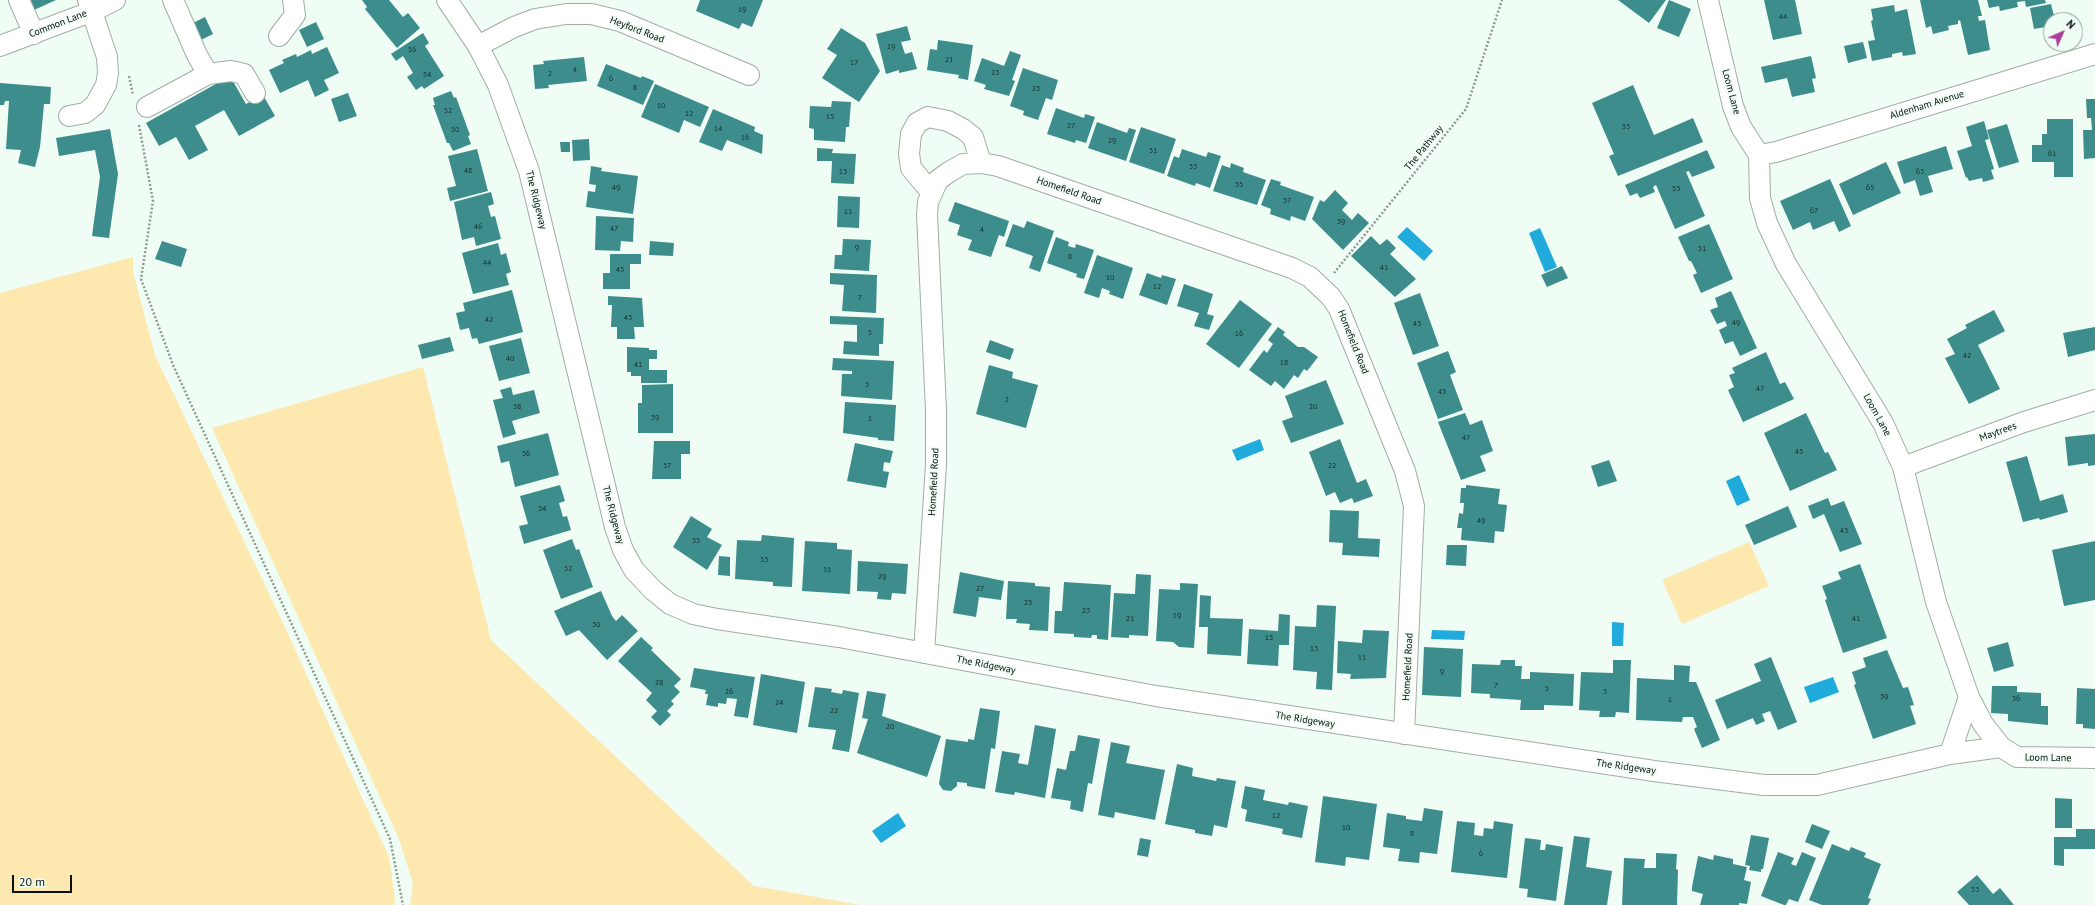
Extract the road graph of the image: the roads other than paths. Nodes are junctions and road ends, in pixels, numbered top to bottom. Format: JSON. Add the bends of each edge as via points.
{"nodes":[{"id":1,"x":19,"y":0,"type":"edge"},
{"id":2,"x":115,"y":0,"type":"edge"},
{"id":3,"x":173,"y":0,"type":"edge"},
{"id":4,"x":292,"y":0,"type":"edge"},
{"id":5,"x":447,"y":0,"type":"edge"},
{"id":6,"x":1708,"y":0,"type":"edge"},
{"id":7,"x":91,"y":6,"type":"edge"},
{"id":8,"x":34,"y":34,"type":"junction"},
{"id":9,"x":279,"y":36,"type":"dead end"},
{"id":10,"x":0,"y":46,"type":"edge"},
{"id":11,"x":478,"y":46,"type":"junction"},
{"id":12,"x":2095,"y":54,"type":"edge"},
{"id":13,"x":208,"y":74,"type":"junction"},
{"id":14,"x":749,"y":76,"type":"dead end"},
{"id":15,"x":255,"y":93,"type":"dead end"},
{"id":16,"x":140,"y":109,"type":"road end"},
{"id":17,"x":69,"y":116,"type":"dead end"},
{"id":18,"x":1759,"y":155,"type":"junction"},
{"id":19,"x":981,"y":163,"type":"junction"},
{"id":20,"x":931,"y":192,"type":"junction"},
{"id":21,"x":2095,"y":400,"type":"edge"},
{"id":22,"x":1903,"y":467,"type":"junction"},
{"id":23,"x":924,"y":653,"type":"junction"},
{"id":24,"x":1969,"y":697,"type":"junction"},
{"id":25,"x":1404,"y":734,"type":"junction"},
{"id":26,"x":2001,"y":747,"type":"junction"},
{"id":27,"x":1950,"y":754,"type":"junction"},
{"id":28,"x":2095,"y":758,"type":"edge"}],
"edges":[{"from":1,"to":8,"type":"street"},
{"from":2,"to":7,"type":"street","name":"Common Lane"},
{"from":3,"to":13,"type":"street"},
{"from":4,"to":9,"type":"street","via":[[295,15]]},
{"from":5,"to":11,"type":"street","name":"The Ridgeway"},
{"from":6,"to":18,"type":"street","name":"Loom Lane","via":[[1733,106],[1741,127]]},
{"from":7,"to":8,"type":"street","name":"Common Lane"},
{"from":7,"to":17,"type":"street","via":[[106,57],[106,85],[95,105],[85,113]]},
{"from":8,"to":10,"type":"street","name":"Common Lane"},
{"from":11,"to":14,"type":"street","name":"Heyford Road","via":[[535,19],[566,14],[591,14],[620,22]]},
{"from":11,"to":23,"type":"street","name":"The Ridgeway","via":[[498,85],[530,171],[615,527],[634,570],[670,604],[694,614]]},
{"from":12,"to":18,"type":"street","name":"Aldenham Avenue","via":[[1776,152]]},
{"from":13,"to":15,"type":"street","via":[[231,71],[244,74]]},
{"from":13,"to":16,"type":"street"},
{"from":18,"to":22,"type":"street","name":"Loom Lane","via":[[1760,198],[1786,264],[1883,423]]},
{"from":19,"to":20,"type":"street","name":"Homefield Road","via":[[963,164],[949,172],[938,180]]},
{"from":19,"to":20,"type":"street","via":[[973,137],[963,129],[937,118],[928,117],[917,123],[911,134],[911,168]]},
{"from":19,"to":25,"type":"street","name":"Homefield Road","via":[[998,166],[1292,268],[1310,276],[1339,309],[1405,471],[1414,506]]},
{"from":20,"to":23,"type":"street","name":"Homefield Road","via":[[927,214],[936,464]]},
{"from":21,"to":22,"type":"street","name":"Maytrees","via":[[2024,422]]},
{"from":22,"to":24,"type":"street","name":"Loom Lane","via":[[1936,602]]},
{"from":23,"to":25,"type":"street","name":"The Ridgeway","via":[[1156,696]]},
{"from":24,"to":26,"type":"street","name":"Loom Lane","via":[[1983,724]]},
{"from":24,"to":27,"type":"street"},
{"from":25,"to":27,"type":"street","name":"The Ridgeway","via":[[1764,785],[1817,785]]},
{"from":26,"to":27,"type":"street","name":"The Ridgeway"},
{"from":26,"to":28,"type":"street","name":"Loom Lane","via":[[2016,757]]}]}
